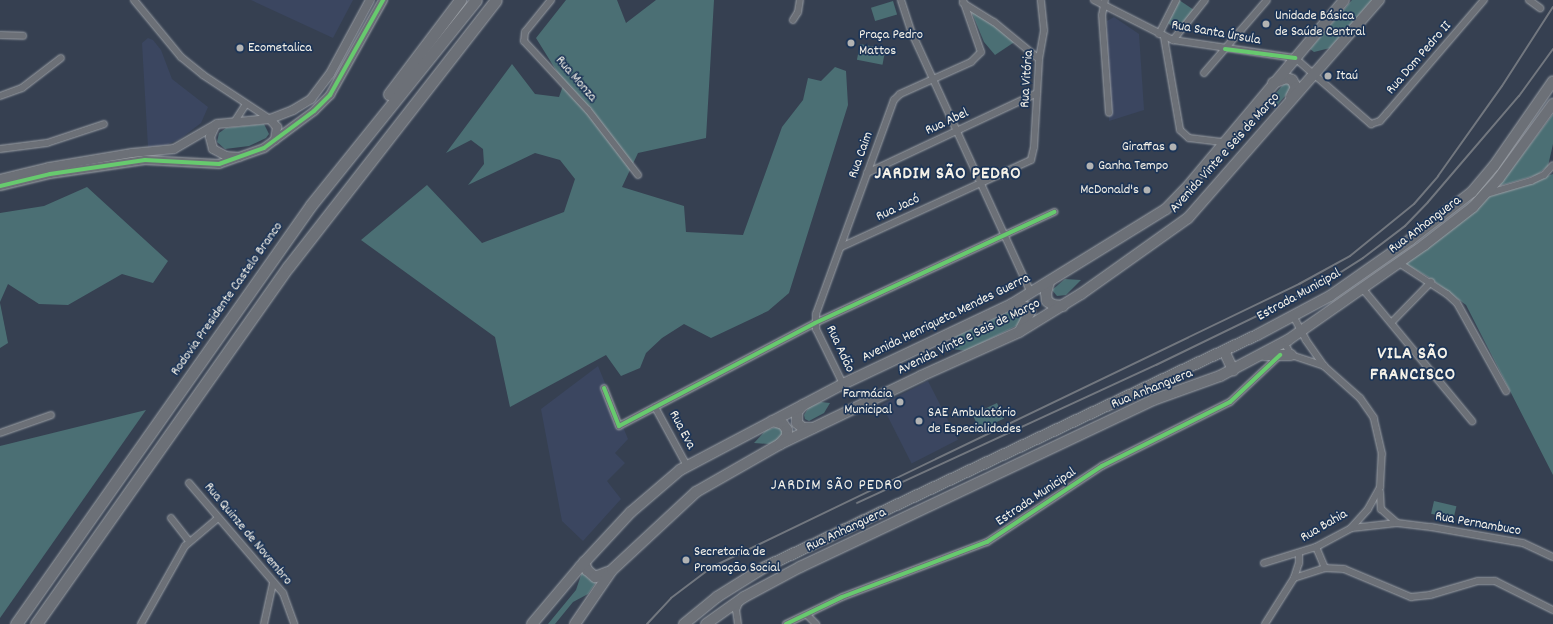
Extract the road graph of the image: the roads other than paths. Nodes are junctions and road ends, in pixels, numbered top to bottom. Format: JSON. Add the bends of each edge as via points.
{"nodes":[{"id":1,"x":134,"y":0,"type":"edge"},
{"id":2,"x":370,"y":0,"type":"edge"},
{"id":3,"x":384,"y":0,"type":"edge"},
{"id":4,"x":460,"y":0,"type":"edge"},
{"id":5,"x":476,"y":0,"type":"edge"},
{"id":6,"x":496,"y":0,"type":"edge"},
{"id":7,"x":551,"y":0,"type":"edge"},
{"id":8,"x":800,"y":0,"type":"edge"},
{"id":9,"x":901,"y":0,"type":"edge"},
{"id":10,"x":1041,"y":0,"type":"edge"},
{"id":11,"x":1094,"y":0,"type":"edge"},
{"id":12,"x":1176,"y":0,"type":"edge"},
{"id":13,"x":1205,"y":0,"type":"edge"},
{"id":14,"x":1267,"y":0,"type":"edge"},
{"id":15,"x":1344,"y":0,"type":"edge"},
{"id":16,"x":1379,"y":0,"type":"edge"},
{"id":17,"x":1484,"y":0,"type":"edge"},
{"id":18,"x":1529,"y":0,"type":"edge"},
{"id":19,"x":963,"y":2,"type":"edge"},
{"id":20,"x":1104,"y":2,"type":"edge"},
{"id":21,"x":1540,"y":8,"type":"dead end"},
{"id":22,"x":793,"y":20,"type":"dead end"},
{"id":23,"x":0,"y":35,"type":"edge"},
{"id":24,"x":1162,"y":35,"type":"junction"},
{"id":25,"x":23,"y":36,"type":"dead end"},
{"id":26,"x":1173,"y":40,"type":"junction"},
{"id":27,"x":1226,"y":49,"type":"junction"},
{"id":28,"x":61,"y":58,"type":"dead end"},
{"id":29,"x":1039,"y":58,"type":"junction"},
{"id":30,"x":1295,"y":58,"type":"junction"},
{"id":31,"x":1204,"y":73,"type":"dead end"},
{"id":32,"x":1314,"y":75,"type":"junction"},
{"id":33,"x":934,"y":78,"type":"junction"},
{"id":34,"x":1553,"y":82,"type":"edge"},
{"id":35,"x":1273,"y":83,"type":"junction"},
{"id":36,"x":1037,"y":93,"type":"junction"},
{"id":37,"x":0,"y":96,"type":"edge"},
{"id":38,"x":246,"y":104,"type":"junction"},
{"id":39,"x":1553,"y":104,"type":"edge"},
{"id":40,"x":1284,"y":109,"type":"junction"},
{"id":41,"x":1108,"y":113,"type":"dead end"},
{"id":42,"x":270,"y":119,"type":"junction"},
{"id":43,"x":235,"y":121,"type":"junction"},
{"id":44,"x":104,"y":124,"type":"dead end"},
{"id":45,"x":217,"y":124,"type":"junction"},
{"id":46,"x":957,"y":131,"type":"junction"},
{"id":47,"x":275,"y":140,"type":"junction"},
{"id":48,"x":1224,"y":142,"type":"junction"},
{"id":49,"x":0,"y":149,"type":"edge"},
{"id":50,"x":242,"y":157,"type":"junction"},
{"id":51,"x":1031,"y":160,"type":"joint"},
{"id":52,"x":342,"y":165,"type":"junction"},
{"id":53,"x":1553,"y":165,"type":"edge"},
{"id":54,"x":867,"y":173,"type":"junction"},
{"id":55,"x":638,"y":175,"type":"dead end"},
{"id":56,"x":0,"y":179,"type":"edge"},
{"id":57,"x":980,"y":183,"type":"junction"},
{"id":58,"x":0,"y":186,"type":"edge"},
{"id":59,"x":1486,"y":194,"type":"junction"},
{"id":60,"x":1054,"y":212,"type":"dead end"},
{"id":61,"x":1005,"y":236,"type":"junction"},
{"id":62,"x":841,"y":247,"type":"junction"},
{"id":63,"x":1399,"y":262,"type":"junction"},
{"id":64,"x":1049,"y":282,"type":"junction"},
{"id":65,"x":1431,"y":282,"type":"junction"},
{"id":66,"x":1362,"y":288,"type":"junction"},
{"id":67,"x":1031,"y":293,"type":"junction"},
{"id":68,"x":1012,"y":304,"type":"junction"},
{"id":69,"x":1063,"y":306,"type":"junction"},
{"id":70,"x":1291,"y":319,"type":"junction"},
{"id":71,"x":1392,"y":322,"type":"junction"},
{"id":72,"x":815,"y":323,"type":"junction"},
{"id":73,"x":1301,"y":330,"type":"junction"},
{"id":74,"x":1019,"y":332,"type":"junction"},
{"id":75,"x":1257,"y":336,"type":"junction"},
{"id":76,"x":1286,"y":341,"type":"junction"},
{"id":77,"x":1226,"y":355,"type":"junction"},
{"id":78,"x":1262,"y":355,"type":"junction"},
{"id":79,"x":1280,"y":355,"type":"junction"},
{"id":80,"x":1292,"y":355,"type":"junction"},
{"id":81,"x":1324,"y":366,"type":"junction"},
{"id":82,"x":1233,"y":370,"type":"junction"},
{"id":83,"x":843,"y":384,"type":"junction"},
{"id":84,"x":604,"y":388,"type":"dead end"},
{"id":85,"x":1144,"y":388,"type":"junction"},
{"id":86,"x":1506,"y":391,"type":"dead end"},
{"id":87,"x":804,"y":403,"type":"junction"},
{"id":88,"x":655,"y":407,"type":"junction"},
{"id":89,"x":50,"y":415,"type":"dead end"},
{"id":90,"x":1472,"y":421,"type":"dead end"},
{"id":91,"x":772,"y":422,"type":"junction"},
{"id":92,"x":816,"y":427,"type":"junction"},
{"id":93,"x":0,"y":433,"type":"edge"},
{"id":94,"x":780,"y":444,"type":"junction"},
{"id":95,"x":687,"y":466,"type":"junction"},
{"id":96,"x":189,"y":483,"type":"dead end"},
{"id":97,"x":1380,"y":487,"type":"junction"},
{"id":98,"x":171,"y":518,"type":"dead end"},
{"id":99,"x":218,"y":518,"type":"junction"},
{"id":100,"x":1397,"y":523,"type":"junction"},
{"id":101,"x":1351,"y":528,"type":"junction"},
{"id":102,"x":189,"y":541,"type":"junction"},
{"id":103,"x":1316,"y":547,"type":"junction"},
{"id":104,"x":1299,"y":554,"type":"junction"},
{"id":105,"x":1553,"y":557,"type":"edge"},
{"id":106,"x":584,"y":562,"type":"junction"},
{"id":107,"x":1264,"y":563,"type":"dead end"},
{"id":108,"x":1325,"y":568,"type":"junction"},
{"id":109,"x":612,"y":570,"type":"junction"},
{"id":110,"x":1294,"y":578,"type":"junction"},
{"id":111,"x":273,"y":583,"type":"junction"},
{"id":112,"x":744,"y":597,"type":"junction"},
{"id":113,"x":1553,"y":610,"type":"edge"},
{"id":114,"x":807,"y":615,"type":"junction"},
{"id":115,"x":16,"y":624,"type":"edge"},
{"id":116,"x":36,"y":624,"type":"edge"},
{"id":117,"x":141,"y":624,"type":"edge"},
{"id":118,"x":264,"y":624,"type":"edge"},
{"id":119,"x":294,"y":624,"type":"edge"},
{"id":120,"x":532,"y":624,"type":"edge"},
{"id":121,"x":576,"y":624,"type":"edge"},
{"id":122,"x":684,"y":624,"type":"edge"},
{"id":123,"x":706,"y":624,"type":"edge"},
{"id":124,"x":738,"y":624,"type":"edge"},
{"id":125,"x":786,"y":624,"type":"edge"},
{"id":126,"x":816,"y":624,"type":"edge"},
{"id":127,"x":1265,"y":624,"type":"edge"}],
"edges":[{"from":1,"to":38,"type":"street","via":[[182,57]]},
{"from":2,"to":42,"type":"street","via":[[338,62],[318,90],[298,108]]},
{"from":3,"to":47,"type":"street","via":[[330,95]]},
{"from":4,"to":52,"type":"highway","via":[[371,118]]},
{"from":5,"to":52,"type":"highway","name":"Rodovia Presidente Castelo Branco"},
{"from":6,"to":116,"type":"highway","via":[[288,267]]},
{"from":7,"to":55,"type":"street","name":"Rua Monza","via":[[525,32],[524,41],[588,110]]},
{"from":8,"to":22,"type":"street","via":[[798,12]]},
{"from":9,"to":33,"type":"street","via":[[911,31]]},
{"from":10,"to":29,"type":"street","name":"Rua Vitória","via":[[1044,30]]},
{"from":11,"to":20,"type":"street","name":"Rua Santa Úrsula"},
{"from":12,"to":24,"type":"street"},
{"from":13,"to":26,"type":"street"},
{"from":14,"to":27,"type":"street"},
{"from":15,"to":30,"type":"main road","name":"Avenida Henriqueta Mendes Guerra"},
{"from":16,"to":32,"type":"main road","name":"Avenida Vinte e Seis de Março"},
{"from":17,"to":32,"type":"street","name":"Rua Dom Pedro II","via":[[1375,124],[1368,122]]},
{"from":18,"to":21,"type":"street"},
{"from":19,"to":29,"type":"street","via":[[994,22]]},
{"from":19,"to":33,"type":"street","name":"Rua Caim","via":[[981,52],[976,59]]},
{"from":20,"to":24,"type":"street","name":"Rua Santa Úrsula"},
{"from":20,"to":41,"type":"street"},
{"from":23,"to":25,"type":"street"},
{"from":24,"to":26,"type":"street","name":"Rua Santa Úrsula"},
{"from":24,"to":48,"type":"street","via":[[1180,130],[1189,138]]},
{"from":26,"to":27,"type":"street","name":"Rua Santa Úrsula"},
{"from":27,"to":30,"type":"street","name":"Rua Santa Úrsula"},
{"from":27,"to":31,"type":"street"},
{"from":28,"to":37,"type":"street","via":[[22,88]]},
{"from":29,"to":36,"type":"street","name":"Rua Vitória"},
{"from":30,"to":32,"type":"street"},
{"from":30,"to":35,"type":"main road","name":"Avenida Henriqueta Mendes Guerra"},
{"from":32,"to":40,"type":"main road","name":"Avenida Vinte e Seis de Março"},
{"from":33,"to":46,"type":"street"},
{"from":33,"to":54,"type":"street","name":"Rua Caim","via":[[900,94],[894,100]]},
{"from":34,"to":70,"type":"main road","name":"Estrada Municipal","via":[[1472,192],[1358,278]]},
{"from":35,"to":40,"type":"main road","via":[[1288,78],[1296,84]]},
{"from":35,"to":48,"type":"main road","name":"Avenida Henriqueta Mendes Guerra"},
{"from":36,"to":46,"type":"street","name":"Rua Abel"},
{"from":36,"to":51,"type":"street","name":"Rua Vitória"},
{"from":38,"to":42,"type":"street"},
{"from":38,"to":43,"type":"street"},
{"from":39,"to":59,"type":"main road","name":"Rua Anhanguera"},
{"from":40,"to":69,"type":"main road","name":"Avenida Vinte e Seis de Março","via":[[1188,218]]},
{"from":42,"to":43,"type":"street"},
{"from":42,"to":47,"type":"street","via":[[277,127]]},
{"from":43,"to":45,"type":"street"},
{"from":44,"to":49,"type":"street","via":[[47,143]]},
{"from":45,"to":50,"type":"street","via":[[210,137],[213,149],[226,156]]},
{"from":45,"to":56,"type":"street","via":[[174,149],[132,153],[49,167]]},
{"from":46,"to":54,"type":"street","name":"Rua Abel"},
{"from":46,"to":57,"type":"street"},
{"from":47,"to":50,"type":"street"},
{"from":48,"to":64,"type":"main road","name":"Avenida Henriqueta Mendes Guerra","via":[[1166,209]]},
{"from":50,"to":58,"type":"street","via":[[210,164],[135,161],[50,174]]},
{"from":51,"to":57,"type":"street","name":"Rua Jacó"},
{"from":52,"to":115,"type":"highway","name":"Rodovia Presidente Castelo Branco","via":[[311,205]]},
{"from":53,"to":59,"type":"street","via":[[1544,175],[1531,181]]},
{"from":54,"to":62,"type":"street","name":"Rua Caim"},
{"from":57,"to":61,"type":"street"},
{"from":57,"to":62,"type":"street","name":"Rua Jacó"},
{"from":59,"to":63,"type":"main road","name":"Rua Anhanguera","via":[[1456,221]]},
{"from":60,"to":61,"type":"street"},
{"from":61,"to":67,"type":"street"},
{"from":61,"to":72,"type":"street"},
{"from":62,"to":72,"type":"street","name":"Rua Caim"},
{"from":63,"to":65,"type":"street"},
{"from":63,"to":66,"type":"main road","name":"Rua Anhanguera"},
{"from":64,"to":67,"type":"main road","name":"Avenida Henriqueta Mendes Guerra"},
{"from":64,"to":69,"type":"main road","via":[[1047,301],[1053,305]]},
{"from":65,"to":71,"type":"street"},
{"from":65,"to":86,"type":"street","via":[[1448,294],[1464,312],[1481,349]]},
{"from":66,"to":71,"type":"street"},
{"from":66,"to":73,"type":"main road","name":"Rua Anhanguera"},
{"from":67,"to":68,"type":"main road","name":"Avenida Henriqueta Mendes Guerra"},
{"from":68,"to":74,"type":"main road","via":[[1026,308],[1030,312]]},
{"from":68,"to":83,"type":"main road","name":"Avenida Henriqueta Mendes Guerra"},
{"from":69,"to":74,"type":"main road","name":"Avenida Vinte e Seis de Março"},
{"from":70,"to":73,"type":"street"},
{"from":70,"to":75,"type":"main road","name":"Estrada Municipal"},
{"from":70,"to":76,"type":"main road","via":[[1292,327]]},
{"from":71,"to":90,"type":"street"},
{"from":72,"to":83,"type":"street","name":"Rua Adão"},
{"from":72,"to":88,"type":"street"},
{"from":73,"to":76,"type":"main road","name":"Rua Anhanguera"},
{"from":73,"to":81,"type":"street"},
{"from":74,"to":92,"type":"main road","name":"Avenida Vinte e Seis de Março"},
{"from":75,"to":77,"type":"main road"},
{"from":75,"to":85,"type":"main road","name":"Estrada Municipal"},
{"from":76,"to":78,"type":"main road","name":"Rua Anhanguera"},
{"from":76,"to":80,"type":"street"},
{"from":77,"to":82,"type":"main road"},
{"from":77,"to":85,"type":"main road","via":[[1160,385]]},
{"from":78,"to":79,"type":"main road"},
{"from":78,"to":82,"type":"main road","name":"Rua Anhanguera"},
{"from":79,"to":80,"type":"main road"},
{"from":79,"to":114,"type":"street","name":"Estrada Municipal","via":[[1230,402],[1102,466],[987,542],[855,592]]},
{"from":80,"to":81,"type":"street"},
{"from":81,"to":97,"type":"street","name":"Rua Bahia","via":[[1360,398],[1374,418],[1382,454]]},
{"from":82,"to":112,"type":"main road","name":"Rua Anhanguera","via":[[1146,404],[800,567]]},
{"from":83,"to":87,"type":"main road","name":"Avenida Henriqueta Mendes Guerra"},
{"from":84,"to":88,"type":"street","via":[[619,426]]},
{"from":85,"to":122,"type":"main road","name":"Estrada Municipal","via":[[765,567],[717,597]]},
{"from":87,"to":91,"type":"main road","name":"Avenida Henriqueta Mendes Guerra"},
{"from":87,"to":92,"type":"main road","via":[[797,412],[797,423],[803,428]]},
{"from":88,"to":95,"type":"street","name":"Rua Eva"},
{"from":89,"to":93,"type":"street"},
{"from":91,"to":94,"type":"main road","via":[[783,424],[787,430]]},
{"from":91,"to":95,"type":"main road","name":"Avenida Henriqueta Mendes Guerra"},
{"from":92,"to":94,"type":"main road","name":"Avenida Vinte e Seis de Março"},
{"from":94,"to":109,"type":"main road","name":"Avenida Vinte e Seis de Março","via":[[696,492]]},
{"from":95,"to":106,"type":"main road","name":"Avenida Henriqueta Mendes Guerra","via":[[653,491]]},
{"from":96,"to":99,"type":"street","name":"Rua Quinze de Novembro"},
{"from":97,"to":100,"type":"street","via":[[1381,509]]},
{"from":97,"to":101,"type":"street","name":"Rua Bahia","via":[[1368,509]]},
{"from":98,"to":102,"type":"street"},
{"from":99,"to":102,"type":"street"},
{"from":99,"to":111,"type":"street","name":"Rua Quinze de Novembro"},
{"from":100,"to":101,"type":"street","name":"Rua Pernambuco"},
{"from":100,"to":105,"type":"street","name":"Rua Pernambuco","via":[[1523,543]]},
{"from":101,"to":103,"type":"street","name":"Rua Bahia"},
{"from":102,"to":117,"type":"street"},
{"from":103,"to":104,"type":"street","name":"Rua Bahia"},
{"from":103,"to":108,"type":"street"},
{"from":104,"to":107,"type":"street","name":"Rua Bahia"},
{"from":104,"to":110,"type":"street"},
{"from":106,"to":109,"type":"main road","via":[[594,577]]},
{"from":106,"to":120,"type":"main road","name":"Avenida Henriqueta Mendes Guerra"},
{"from":108,"to":110,"type":"street"},
{"from":108,"to":113,"type":"street","via":[[1344,569],[1411,597],[1430,595],[1478,581],[1495,581]]},
{"from":109,"to":121,"type":"main road","name":"Avenida Vinte e Seis de Março"},
{"from":110,"to":127,"type":"street"},
{"from":111,"to":118,"type":"street"},
{"from":111,"to":119,"type":"street","name":"Rua Quinze de Novembro","via":[[283,593]]},
{"from":112,"to":123,"type":"main road","name":"Rua Anhanguera"},
{"from":112,"to":124,"type":"street","via":[[736,610]]},
{"from":114,"to":125,"type":"street","name":"Estrada Municipal"},
{"from":114,"to":126,"type":"street"}]}
